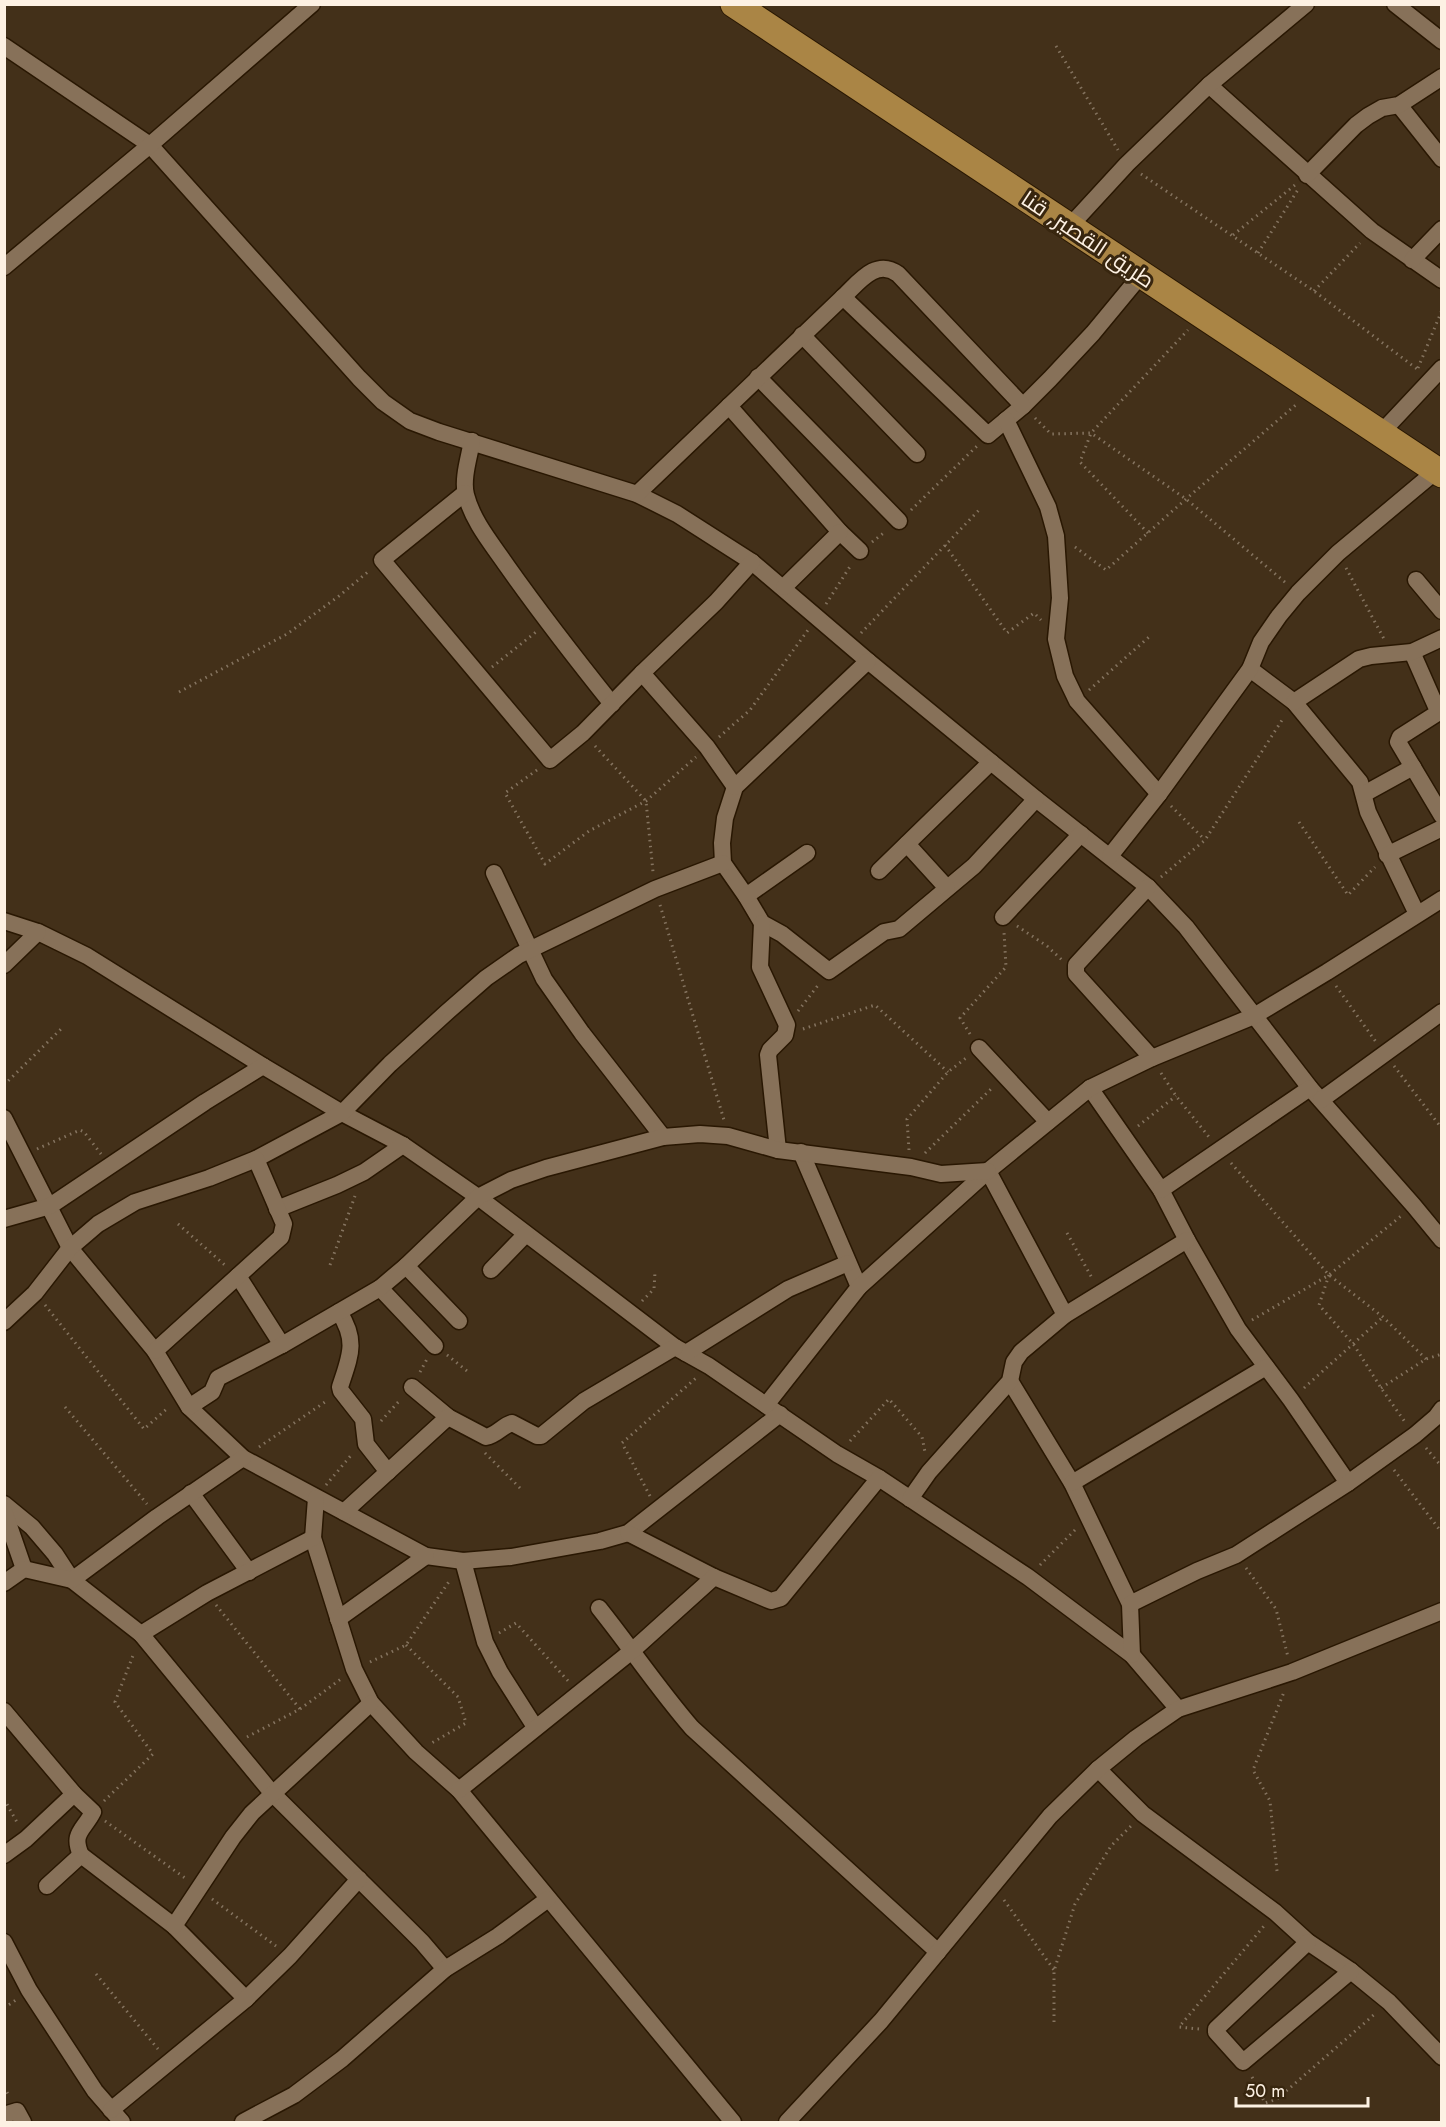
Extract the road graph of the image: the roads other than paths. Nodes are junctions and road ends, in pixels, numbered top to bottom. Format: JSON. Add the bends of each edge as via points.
{"nodes":[{"id":1,"x":312,"y":4,"type":"edge"},
{"id":2,"x":734,"y":4,"type":"edge"},
{"id":3,"x":1306,"y":4,"type":"edge"},
{"id":4,"x":1395,"y":4,"type":"edge"},
{"id":5,"x":1442,"y":41,"type":"edge"},
{"id":6,"x":4,"y":46,"type":"edge"},
{"id":7,"x":1442,"y":77,"type":"edge"},
{"id":8,"x":1209,"y":85,"type":"junction"},
{"id":9,"x":1399,"y":105,"type":"junction"},
{"id":10,"x":150,"y":145,"type":"junction"},
{"id":11,"x":1442,"y":159,"type":"edge"},
{"id":12,"x":1307,"y":175,"type":"junction"},
{"id":13,"x":1070,"y":227,"type":"junction"},
{"id":14,"x":1442,"y":228,"type":"edge"},
{"id":15,"x":1412,"y":260,"type":"junction"},
{"id":16,"x":4,"y":267,"type":"edge"},
{"id":17,"x":1141,"y":275,"type":"junction"},
{"id":18,"x":1442,"y":280,"type":"edge"},
{"id":19,"x":843,"y":297,"type":"junction"},
{"id":20,"x":802,"y":335,"type":"junction"},
{"id":21,"x":1442,"y":368,"type":"edge"},
{"id":22,"x":758,"y":377,"type":"junction"},
{"id":23,"x":729,"y":406,"type":"junction"},
{"id":24,"x":1023,"y":406,"type":"junction"},
{"id":25,"x":1006,"y":420,"type":"junction"},
{"id":26,"x":1380,"y":434,"type":"junction"},
{"id":27,"x":472,"y":441,"type":"junction"},
{"id":28,"x":916,"y":454,"type":"dead end"},
{"id":29,"x":1439,"y":472,"type":"edge"},
{"id":30,"x":465,"y":493,"type":"junction"},
{"id":31,"x":637,"y":494,"type":"junction"},
{"id":32,"x":899,"y":521,"type":"road end"},
{"id":33,"x":840,"y":532,"type":"junction"},
{"id":34,"x":860,"y":551,"type":"road end"},
{"id":35,"x":752,"y":562,"type":"junction"},
{"id":36,"x":1416,"y":580,"type":"dead end"},
{"id":37,"x":784,"y":587,"type":"junction"},
{"id":38,"x":1442,"y":611,"type":"edge"},
{"id":39,"x":1442,"y":638,"type":"edge"},
{"id":40,"x":1412,"y":652,"type":"junction"},
{"id":41,"x":868,"y":661,"type":"junction"},
{"id":42,"x":1250,"y":669,"type":"junction"},
{"id":43,"x":642,"y":673,"type":"junction"},
{"id":44,"x":1294,"y":702,"type":"junction"},
{"id":45,"x":612,"y":704,"type":"junction"},
{"id":46,"x":991,"y":762,"type":"junction"},
{"id":47,"x":1413,"y":767,"type":"junction"},
{"id":48,"x":735,"y":787,"type":"junction"},
{"id":49,"x":1159,"y":794,"type":"junction"},
{"id":50,"x":1364,"y":794,"type":"junction"},
{"id":51,"x":1036,"y":799,"type":"junction"},
{"id":52,"x":1442,"y":816,"type":"edge"},
{"id":53,"x":1442,"y":828,"type":"edge"},
{"id":54,"x":1082,"y":834,"type":"junction"},
{"id":55,"x":907,"y":844,"type":"junction"},
{"id":56,"x":807,"y":853,"type":"dead end"},
{"id":57,"x":1110,"y":855,"type":"junction"},
{"id":58,"x":1387,"y":855,"type":"junction"},
{"id":59,"x":723,"y":863,"type":"junction"},
{"id":60,"x":879,"y":871,"type":"dead end"},
{"id":61,"x":494,"y":873,"type":"dead end"},
{"id":62,"x":1148,"y":887,"type":"junction"},
{"id":63,"x":947,"y":888,"type":"junction"},
{"id":64,"x":746,"y":896,"type":"junction"},
{"id":65,"x":1442,"y":899,"type":"edge"},
{"id":66,"x":1417,"y":914,"type":"junction"},
{"id":67,"x":1003,"y":917,"type":"road end"},
{"id":68,"x":4,"y":921,"type":"edge"},
{"id":69,"x":762,"y":923,"type":"junction"},
{"id":70,"x":38,"y":933,"type":"junction"},
{"id":71,"x":531,"y":950,"type":"junction"},
{"id":72,"x":4,"y":965,"type":"edge"},
{"id":73,"x":1442,"y":1012,"type":"edge"},
{"id":74,"x":1254,"y":1016,"type":"junction"},
{"id":75,"x":979,"y":1048,"type":"road end"},
{"id":76,"x":1152,"y":1058,"type":"junction"},
{"id":77,"x":263,"y":1066,"type":"junction"},
{"id":78,"x":1090,"y":1088,"type":"junction"},
{"id":79,"x":1316,"y":1094,"type":"junction"},
{"id":80,"x":342,"y":1113,"type":"junction"},
{"id":81,"x":4,"y":1118,"type":"edge"},
{"id":82,"x":1048,"y":1122,"type":"junction"},
{"id":83,"x":663,"y":1137,"type":"junction"},
{"id":84,"x":403,"y":1145,"type":"junction"},
{"id":85,"x":778,"y":1150,"type":"junction"},
{"id":86,"x":801,"y":1152,"type":"junction"},
{"id":87,"x":256,"y":1159,"type":"junction"},
{"id":88,"x":988,"y":1171,"type":"junction"},
{"id":89,"x":1161,"y":1190,"type":"junction"},
{"id":90,"x":478,"y":1197,"type":"junction"},
{"id":91,"x":50,"y":1206,"type":"junction"},
{"id":92,"x":277,"y":1209,"type":"junction"},
{"id":93,"x":4,"y":1219,"type":"edge"},
{"id":94,"x":526,"y":1234,"type":"junction"},
{"id":95,"x":1186,"y":1240,"type":"junction"},
{"id":96,"x":1442,"y":1240,"type":"edge"},
{"id":97,"x":70,"y":1248,"type":"junction"},
{"id":98,"x":848,"y":1263,"type":"junction"},
{"id":99,"x":406,"y":1266,"type":"junction"},
{"id":100,"x":491,"y":1270,"type":"dead end"},
{"id":101,"x":238,"y":1276,"type":"junction"},
{"id":102,"x":859,"y":1287,"type":"junction"},
{"id":103,"x":380,"y":1288,"type":"junction"},
{"id":104,"x":339,"y":1312,"type":"junction"},
{"id":105,"x":1065,"y":1315,"type":"junction"},
{"id":106,"x":459,"y":1321,"type":"dead end"},
{"id":107,"x":4,"y":1322,"type":"edge"},
{"id":108,"x":282,"y":1346,"type":"junction"},
{"id":109,"x":435,"y":1346,"type":"road end"},
{"id":110,"x":681,"y":1350,"type":"junction"},
{"id":111,"x":155,"y":1351,"type":"junction"},
{"id":112,"x":1266,"y":1367,"type":"junction"},
{"id":113,"x":1010,"y":1381,"type":"junction"},
{"id":114,"x":411,"y":1387,"type":"road end"},
{"id":115,"x":185,"y":1402,"type":"junction"},
{"id":116,"x":1442,"y":1409,"type":"edge"},
{"id":117,"x":773,"y":1410,"type":"junction"},
{"id":118,"x":448,"y":1417,"type":"junction"},
{"id":119,"x":243,"y":1458,"type":"junction"},
{"id":120,"x":388,"y":1472,"type":"junction"},
{"id":121,"x":879,"y":1478,"type":"junction"},
{"id":122,"x":1072,"y":1483,"type":"junction"},
{"id":123,"x":1348,"y":1483,"type":"junction"},
{"id":124,"x":191,"y":1493,"type":"junction"},
{"id":125,"x":316,"y":1498,"type":"junction"},
{"id":126,"x":910,"y":1499,"type":"junction"},
{"id":127,"x":4,"y":1504,"type":"edge"},
{"id":128,"x":4,"y":1511,"type":"edge"},
{"id":129,"x":344,"y":1512,"type":"junction"},
{"id":130,"x":628,"y":1533,"type":"junction"},
{"id":131,"x":313,"y":1538,"type":"junction"},
{"id":132,"x":426,"y":1556,"type":"junction"},
{"id":133,"x":463,"y":1561,"type":"junction"},
{"id":134,"x":24,"y":1569,"type":"junction"},
{"id":135,"x":249,"y":1572,"type":"junction"},
{"id":136,"x":714,"y":1576,"type":"junction"},
{"id":137,"x":72,"y":1580,"type":"junction"},
{"id":138,"x":4,"y":1583,"type":"edge"},
{"id":139,"x":1130,"y":1604,"type":"junction"},
{"id":140,"x":599,"y":1608,"type":"dead end"},
{"id":141,"x":1442,"y":1611,"type":"edge"},
{"id":142,"x":338,"y":1619,"type":"junction"},
{"id":143,"x":141,"y":1634,"type":"junction"},
{"id":144,"x":633,"y":1650,"type":"junction"},
{"id":145,"x":1132,"y":1655,"type":"junction"},
{"id":146,"x":371,"y":1703,"type":"junction"},
{"id":147,"x":1178,"y":1709,"type":"junction"},
{"id":148,"x":4,"y":1712,"type":"edge"},
{"id":149,"x":536,"y":1727,"type":"junction"},
{"id":150,"x":1098,"y":1769,"type":"junction"},
{"id":151,"x":459,"y":1790,"type":"junction"},
{"id":152,"x":272,"y":1793,"type":"junction"},
{"id":153,"x":74,"y":1794,"type":"junction"},
{"id":154,"x":4,"y":1855,"type":"edge"},
{"id":155,"x":81,"y":1855,"type":"junction"},
{"id":156,"x":359,"y":1880,"type":"junction"},
{"id":157,"x":46,"y":1886,"type":"dead end"},
{"id":158,"x":548,"y":1899,"type":"junction"},
{"id":159,"x":174,"y":1926,"type":"junction"},
{"id":160,"x":1308,"y":1942,"type":"junction"},
{"id":161,"x":6,"y":1949,"type":"edge"},
{"id":162,"x":938,"y":1952,"type":"junction"},
{"id":163,"x":445,"y":1969,"type":"junction"},
{"id":164,"x":1351,"y":1971,"type":"junction"},
{"id":165,"x":246,"y":1999,"type":"junction"},
{"id":166,"x":1442,"y":2057,"type":"edge"},
{"id":167,"x":4,"y":2115,"type":"edge"},
{"id":168,"x":116,"y":2116,"type":"edge"},
{"id":169,"x":23,"y":2122,"type":"edge"},
{"id":170,"x":243,"y":2122,"type":"edge"},
{"id":171,"x":733,"y":2122,"type":"edge"},
{"id":172,"x":787,"y":2122,"type":"edge"}],
"edges":[{"from":1,"to":10,"type":"street"},
{"from":2,"to":13,"type":"highway","name":"طريق القصير, قنا"},
{"from":3,"to":8,"type":"street"},
{"from":4,"to":5,"type":"street"},
{"from":6,"to":10,"type":"street"},
{"from":7,"to":9,"type":"street"},
{"from":8,"to":12,"type":"street"},
{"from":8,"to":13,"type":"street","via":[[1127,164]]},
{"from":9,"to":11,"type":"street"},
{"from":9,"to":12,"type":"street","via":[[1382,108],[1356,125]]},
{"from":10,"to":16,"type":"street"},
{"from":10,"to":27,"type":"street","via":[[383,402],[410,421]]},
{"from":12,"to":15,"type":"street"},
{"from":13,"to":17,"type":"highway","name":"طريق القصير, قنا"},
{"from":14,"to":15,"type":"street"},
{"from":15,"to":18,"type":"street"},
{"from":17,"to":24,"type":"street","via":[[1094,333]]},
{"from":17,"to":26,"type":"highway","name":"طريق القصير, قنا"},
{"from":19,"to":20,"type":"street"},
{"from":19,"to":24,"type":"street","via":[[868,274],[890,268]]},
{"from":19,"to":25,"type":"street","via":[[988,435]]},
{"from":20,"to":22,"type":"street"},
{"from":20,"to":28,"type":"street"},
{"from":21,"to":26,"type":"street"},
{"from":22,"to":23,"type":"street"},
{"from":22,"to":32,"type":"street"},
{"from":23,"to":31,"type":"street"},
{"from":23,"to":33,"type":"street"},
{"from":24,"to":25,"type":"street"},
{"from":25,"to":49,"type":"street","via":[[1048,507],[1056,536],[1060,598],[1056,639],[1065,676],[1077,701]]},
{"from":26,"to":29,"type":"highway","name":"طريق القصير, قنا"},
{"from":27,"to":30,"type":"street"},
{"from":27,"to":31,"type":"street"},
{"from":29,"to":42,"type":"street","via":[[1338,553],[1298,593],[1261,642]]},
{"from":30,"to":45,"type":"street","via":[[483,531],[547,623]]},
{"from":30,"to":45,"type":"street","via":[[382,560],[550,760]]},
{"from":31,"to":35,"type":"street","via":[[677,514]]},
{"from":33,"to":34,"type":"street"},
{"from":33,"to":37,"type":"street"},
{"from":35,"to":37,"type":"street"},
{"from":35,"to":43,"type":"street"},
{"from":36,"to":38,"type":"street"},
{"from":37,"to":41,"type":"street"},
{"from":39,"to":40,"type":"street"},
{"from":40,"to":44,"type":"street","via":[[1359,659]]},
{"from":40,"to":47,"type":"street","via":[[1438,711],[1399,739]]},
{"from":41,"to":46,"type":"street"},
{"from":41,"to":48,"type":"street"},
{"from":42,"to":44,"type":"street"},
{"from":42,"to":49,"type":"street"},
{"from":43,"to":45,"type":"street"},
{"from":43,"to":48,"type":"street","via":[[707,747]]},
{"from":44,"to":50,"type":"street","via":[[1360,782]]},
{"from":46,"to":51,"type":"street"},
{"from":46,"to":55,"type":"street"},
{"from":47,"to":50,"type":"street"},
{"from":47,"to":52,"type":"street"},
{"from":48,"to":59,"type":"street","via":[[725,818]]},
{"from":49,"to":57,"type":"street"},
{"from":50,"to":58,"type":"street"},
{"from":51,"to":54,"type":"street"},
{"from":51,"to":63,"type":"street","via":[[974,866]]},
{"from":53,"to":58,"type":"street"},
{"from":54,"to":57,"type":"street"},
{"from":54,"to":67,"type":"street"},
{"from":55,"to":60,"type":"street"},
{"from":55,"to":63,"type":"street"},
{"from":56,"to":64,"type":"street"},
{"from":57,"to":62,"type":"street"},
{"from":58,"to":66,"type":"street"},
{"from":59,"to":64,"type":"street"},
{"from":59,"to":71,"type":"street","via":[[655,889]]},
{"from":61,"to":71,"type":"street"},
{"from":62,"to":74,"type":"street","via":[[1186,927]]},
{"from":62,"to":76,"type":"street","via":[[1076,965],[1076,974]]},
{"from":63,"to":69,"type":"street","via":[[899,929],[884,932],[829,971]]},
{"from":64,"to":69,"type":"street"},
{"from":65,"to":66,"type":"street"},
{"from":66,"to":74,"type":"street"},
{"from":68,"to":70,"type":"street"},
{"from":69,"to":85,"type":"street","via":[[760,967],[786,1030],[768,1055]]},
{"from":70,"to":72,"type":"street"},
{"from":70,"to":77,"type":"street","via":[[87,956]]},
{"from":71,"to":80,"type":"street","via":[[478,985]]},
{"from":71,"to":83,"type":"street","via":[[544,979],[575,1024]]},
{"from":73,"to":79,"type":"street"},
{"from":74,"to":76,"type":"street"},
{"from":74,"to":79,"type":"street"},
{"from":75,"to":82,"type":"street"},
{"from":76,"to":78,"type":"street"},
{"from":77,"to":80,"type":"street"},
{"from":77,"to":91,"type":"street"},
{"from":78,"to":82,"type":"street"},
{"from":78,"to":89,"type":"street"},
{"from":79,"to":89,"type":"street"},
{"from":79,"to":96,"type":"street"},
{"from":80,"to":84,"type":"street"},
{"from":80,"to":87,"type":"street"},
{"from":81,"to":91,"type":"street"},
{"from":82,"to":88,"type":"street"},
{"from":83,"to":85,"type":"street","via":[[728,1136]]},
{"from":83,"to":90,"type":"street","via":[[546,1168]]},
{"from":84,"to":90,"type":"street"},
{"from":84,"to":92,"type":"street","via":[[364,1172]]},
{"from":85,"to":86,"type":"street"},
{"from":86,"to":88,"type":"street","via":[[941,1174]]},
{"from":86,"to":98,"type":"street"},
{"from":87,"to":92,"type":"street"},
{"from":87,"to":97,"type":"street","via":[[135,1202],[98,1224]]},
{"from":88,"to":102,"type":"street"},
{"from":88,"to":105,"type":"street"},
{"from":89,"to":95,"type":"street"},
{"from":90,"to":94,"type":"street"},
{"from":90,"to":99,"type":"street"},
{"from":91,"to":93,"type":"street"},
{"from":91,"to":97,"type":"street"},
{"from":92,"to":101,"type":"street","via":[[284,1224],[281,1237]]},
{"from":94,"to":100,"type":"street"},
{"from":94,"to":110,"type":"street"},
{"from":95,"to":105,"type":"street"},
{"from":95,"to":112,"type":"street","via":[[1238,1329]]},
{"from":97,"to":107,"type":"street","via":[[35,1293]]},
{"from":97,"to":111,"type":"street"},
{"from":98,"to":102,"type":"street"},
{"from":98,"to":110,"type":"street","via":[[788,1288]]},
{"from":99,"to":103,"type":"street"},
{"from":99,"to":106,"type":"street"},
{"from":101,"to":108,"type":"street"},
{"from":101,"to":111,"type":"street"},
{"from":102,"to":117,"type":"street"},
{"from":103,"to":104,"type":"street"},
{"from":103,"to":109,"type":"street"},
{"from":104,"to":108,"type":"street"},
{"from":104,"to":120,"type":"street","via":[[348,1326],[352,1349],[341,1391],[363,1419],[364,1440]]},
{"from":105,"to":113,"type":"street","via":[[1021,1352]]},
{"from":108,"to":115,"type":"street","via":[[219,1378],[212,1392]]},
{"from":110,"to":117,"type":"street"},
{"from":110,"to":118,"type":"street","via":[[584,1401],[541,1436],[512,1423],[486,1437]]},
{"from":111,"to":115,"type":"street"},
{"from":112,"to":122,"type":"street"},
{"from":112,"to":123,"type":"street"},
{"from":113,"to":122,"type":"street"},
{"from":113,"to":126,"type":"street"},
{"from":114,"to":118,"type":"street"},
{"from":115,"to":119,"type":"street"},
{"from":116,"to":123,"type":"street","via":[[1415,1435]]},
{"from":117,"to":121,"type":"street"},
{"from":117,"to":130,"type":"street"},
{"from":118,"to":120,"type":"street"},
{"from":119,"to":124,"type":"street"},
{"from":119,"to":125,"type":"street"},
{"from":120,"to":129,"type":"street"},
{"from":121,"to":126,"type":"street"},
{"from":121,"to":136,"type":"street","via":[[776,1601]]},
{"from":122,"to":139,"type":"street"},
{"from":123,"to":139,"type":"street","via":[[1236,1555]]},
{"from":124,"to":135,"type":"street"},
{"from":124,"to":137,"type":"street"},
{"from":125,"to":129,"type":"street"},
{"from":125,"to":131,"type":"street"},
{"from":126,"to":145,"type":"street","via":[[1028,1577]]},
{"from":127,"to":137,"type":"street","via":[[32,1527]]},
{"from":128,"to":134,"type":"street"},
{"from":129,"to":132,"type":"street"},
{"from":130,"to":133,"type":"street","via":[[511,1557]]},
{"from":130,"to":136,"type":"street"},
{"from":131,"to":135,"type":"street"},
{"from":131,"to":142,"type":"street"},
{"from":132,"to":133,"type":"street"},
{"from":132,"to":142,"type":"street"},
{"from":133,"to":149,"type":"street","via":[[485,1642],[509,1688]]},
{"from":134,"to":137,"type":"street"},
{"from":134,"to":138,"type":"street"},
{"from":135,"to":143,"type":"street"},
{"from":136,"to":144,"type":"street"},
{"from":137,"to":143,"type":"street"},
{"from":139,"to":145,"type":"street"},
{"from":140,"to":144,"type":"street"},
{"from":141,"to":147,"type":"street","via":[[1292,1672]]},
{"from":142,"to":146,"type":"street","via":[[354,1669]]},
{"from":143,"to":152,"type":"street"},
{"from":144,"to":149,"type":"street"},
{"from":144,"to":162,"type":"street","via":[[662,1694],[692,1728]]},
{"from":145,"to":147,"type":"street"},
{"from":146,"to":151,"type":"street","via":[[416,1752]]},
{"from":146,"to":152,"type":"street"},
{"from":147,"to":150,"type":"street"},
{"from":148,"to":153,"type":"street"},
{"from":149,"to":151,"type":"street"},
{"from":150,"to":160,"type":"street","via":[[1143,1814],[1275,1912]]},
{"from":150,"to":162,"type":"street","via":[[1050,1816]]},
{"from":151,"to":158,"type":"street"},
{"from":152,"to":156,"type":"street"},
{"from":152,"to":159,"type":"street","via":[[242,1824]]},
{"from":153,"to":154,"type":"street"},
{"from":153,"to":155,"type":"street","via":[[93,1812],[77,1835]]},
{"from":155,"to":157,"type":"street"},
{"from":155,"to":159,"type":"street"},
{"from":156,"to":163,"type":"street"},
{"from":156,"to":165,"type":"street"},
{"from":158,"to":163,"type":"street"},
{"from":158,"to":171,"type":"street"},
{"from":159,"to":165,"type":"street"},
{"from":160,"to":164,"type":"street"},
{"from":160,"to":164,"type":"street","via":[[1216,2030],[1244,2062]]},
{"from":161,"to":168,"type":"street","via":[[95,2091]]},
{"from":162,"to":172,"type":"street","via":[[881,2021]]},
{"from":163,"to":170,"type":"street","via":[[342,2059],[294,2095]]},
{"from":164,"to":166,"type":"street","via":[[1389,2002]]},
{"from":165,"to":168,"type":"street","via":[[169,2062]]},
{"from":167,"to":169,"type":"street","via":[[16,2111]]}]}
